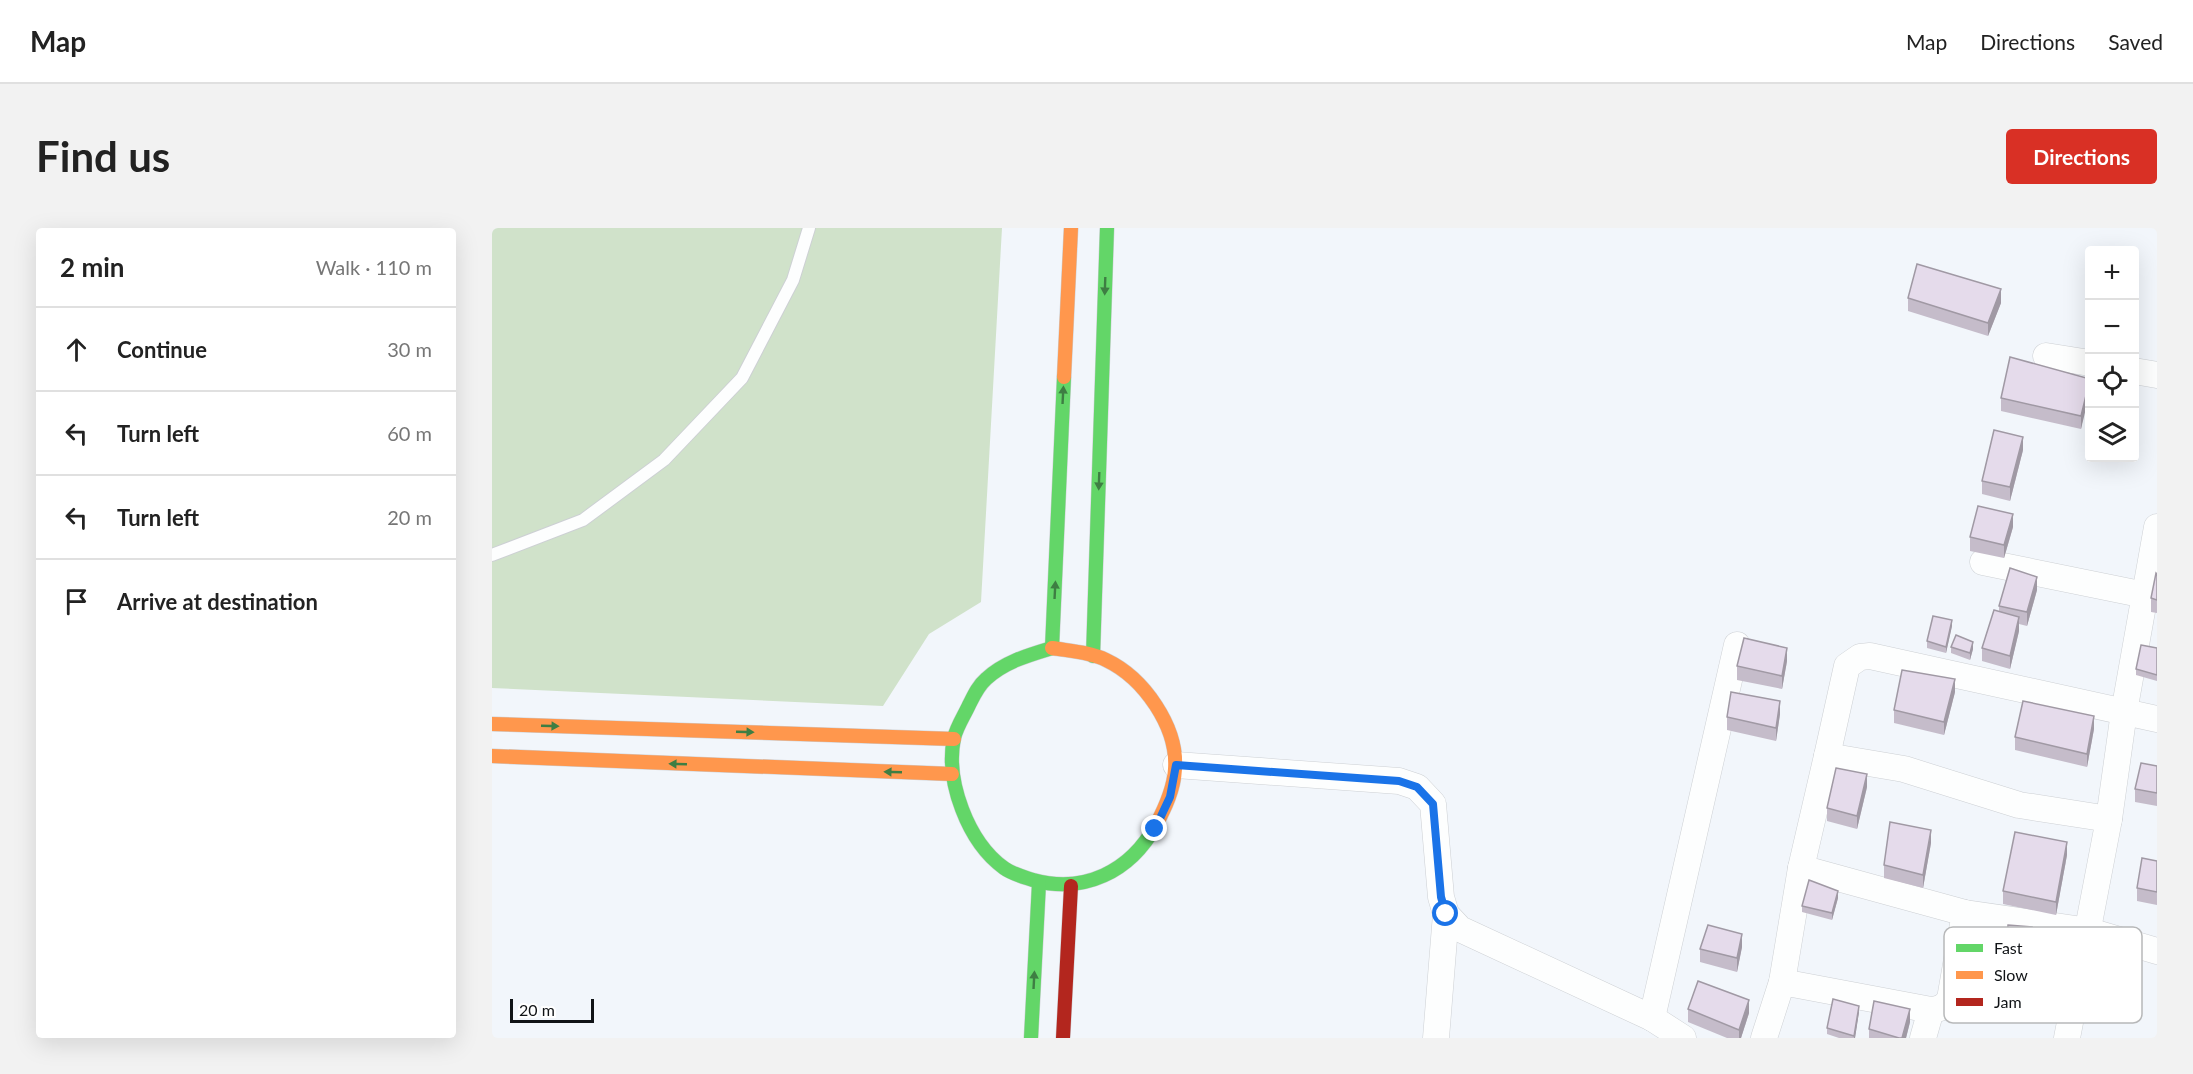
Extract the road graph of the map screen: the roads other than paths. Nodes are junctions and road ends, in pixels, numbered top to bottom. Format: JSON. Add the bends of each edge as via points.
{"nodes":[{"id":1,"x":809,"y":228,"type":"edge"},
{"id":2,"x":1071,"y":228,"type":"edge"},
{"id":3,"x":1107,"y":228,"type":"edge"},
{"id":4,"x":2046,"y":356,"type":"dead end"},
{"id":5,"x":2085,"y":362,"type":"edge"},
{"id":6,"x":2139,"y":372,"type":"edge"},
{"id":7,"x":2157,"y":375,"type":"edge"},
{"id":8,"x":2157,"y":527,"type":"edge"},
{"id":9,"x":492,"y":555,"type":"edge"},
{"id":10,"x":1983,"y":562,"type":"dead end"},
{"id":11,"x":2145,"y":596,"type":"junction"},
{"id":12,"x":1737,"y":645,"type":"dead end"},
{"id":13,"x":1052,"y":648,"type":"junction"},
{"id":14,"x":1093,"y":656,"type":"junction"},
{"id":15,"x":2124,"y":712,"type":"junction"},
{"id":16,"x":2157,"y":718,"type":"edge"},
{"id":17,"x":492,"y":724,"type":"edge"},
{"id":18,"x":954,"y":739,"type":"junction"},
{"id":19,"x":492,"y":756,"type":"edge"},
{"id":20,"x":1827,"y":756,"type":"junction"},
{"id":21,"x":1176,"y":765,"type":"junction"},
{"id":22,"x":952,"y":774,"type":"junction"},
{"id":23,"x":2109,"y":819,"type":"junction"},
{"id":24,"x":1801,"y":868,"type":"junction"},
{"id":25,"x":1039,"y":883,"type":"junction"},
{"id":26,"x":1071,"y":886,"type":"junction"},
{"id":27,"x":1965,"y":913,"type":"junction"},
{"id":28,"x":1446,"y":914,"type":"junction"},
{"id":29,"x":1963,"y":927,"type":"edge"},
{"id":30,"x":2061,"y":927,"type":"edge"},
{"id":31,"x":2090,"y":927,"type":"edge"},
{"id":32,"x":2142,"y":947,"type":"edge"},
{"id":33,"x":2157,"y":951,"type":"edge"},
{"id":34,"x":1782,"y":982,"type":"junction"},
{"id":35,"x":1944,"y":1007,"type":"edge"},
{"id":36,"x":1931,"y":1010,"type":"junction"},
{"id":37,"x":1652,"y":1018,"type":"junction"},
{"id":38,"x":2070,"y":1023,"type":"edge"},
{"id":39,"x":1031,"y":1038,"type":"edge"},
{"id":40,"x":1063,"y":1038,"type":"edge"},
{"id":41,"x":1436,"y":1038,"type":"edge"},
{"id":42,"x":1683,"y":1038,"type":"edge"},
{"id":43,"x":1764,"y":1038,"type":"edge"},
{"id":44,"x":1923,"y":1038,"type":"edge"},
{"id":45,"x":2067,"y":1038,"type":"edge"}],
"edges":[{"from":1,"to":9,"type":"lane","via":[[793,280],[742,378],[664,460],[583,520]]},
{"from":13,"to":2,"type":"street","one_way":true},
{"from":3,"to":14,"type":"street","one_way":true},
{"from":4,"to":5,"type":"street"},
{"from":6,"to":7,"type":"street"},
{"from":8,"to":11,"type":"street"},
{"from":10,"to":11,"type":"street"},
{"from":11,"to":15,"type":"street"},
{"from":12,"to":37,"type":"street"},
{"from":13,"to":14,"type":"street"},
{"from":13,"to":18,"type":"street","via":[[1010,662],[980,684]]},
{"from":14,"to":21,"type":"street","via":[[1113,663],[1139,683],[1173,739]]},
{"from":15,"to":16,"type":"street"},
{"from":15,"to":20,"type":"street","via":[[1880,657],[1860,657],[1847,666]]},
{"from":15,"to":23,"type":"street"},
{"from":17,"to":18,"type":"street","one_way":true},
{"from":18,"to":22,"type":"street"},
{"from":22,"to":19,"type":"street","one_way":true},
{"from":20,"to":23,"type":"street","via":[[1904,769],[2019,805]]},
{"from":20,"to":24,"type":"street"},
{"from":21,"to":26,"type":"street","via":[[1170,797],[1155,829],[1133,856],[1108,875]]},
{"from":21,"to":28,"type":"street","via":[[1399,781],[1417,787],[1433,804]]},
{"from":22,"to":25,"type":"street","via":[[963,813],[983,846],[1005,869]]},
{"from":23,"to":31,"type":"street"},
{"from":24,"to":27,"type":"street"},
{"from":24,"to":34,"type":"street"},
{"from":25,"to":26,"type":"street"},
{"from":39,"to":25,"type":"street","one_way":true},
{"from":26,"to":40,"type":"street"},
{"from":27,"to":29,"type":"street"},
{"from":27,"to":30,"type":"street"},
{"from":28,"to":37,"type":"street","via":[[1460,928]]},
{"from":28,"to":41,"type":"street"},
{"from":32,"to":33,"type":"street"},
{"from":34,"to":36,"type":"street"},
{"from":34,"to":43,"type":"street"},
{"from":35,"to":36,"type":"street"},
{"from":36,"to":44,"type":"street"},
{"from":37,"to":42,"type":"street"},
{"from":38,"to":45,"type":"street"}]}
